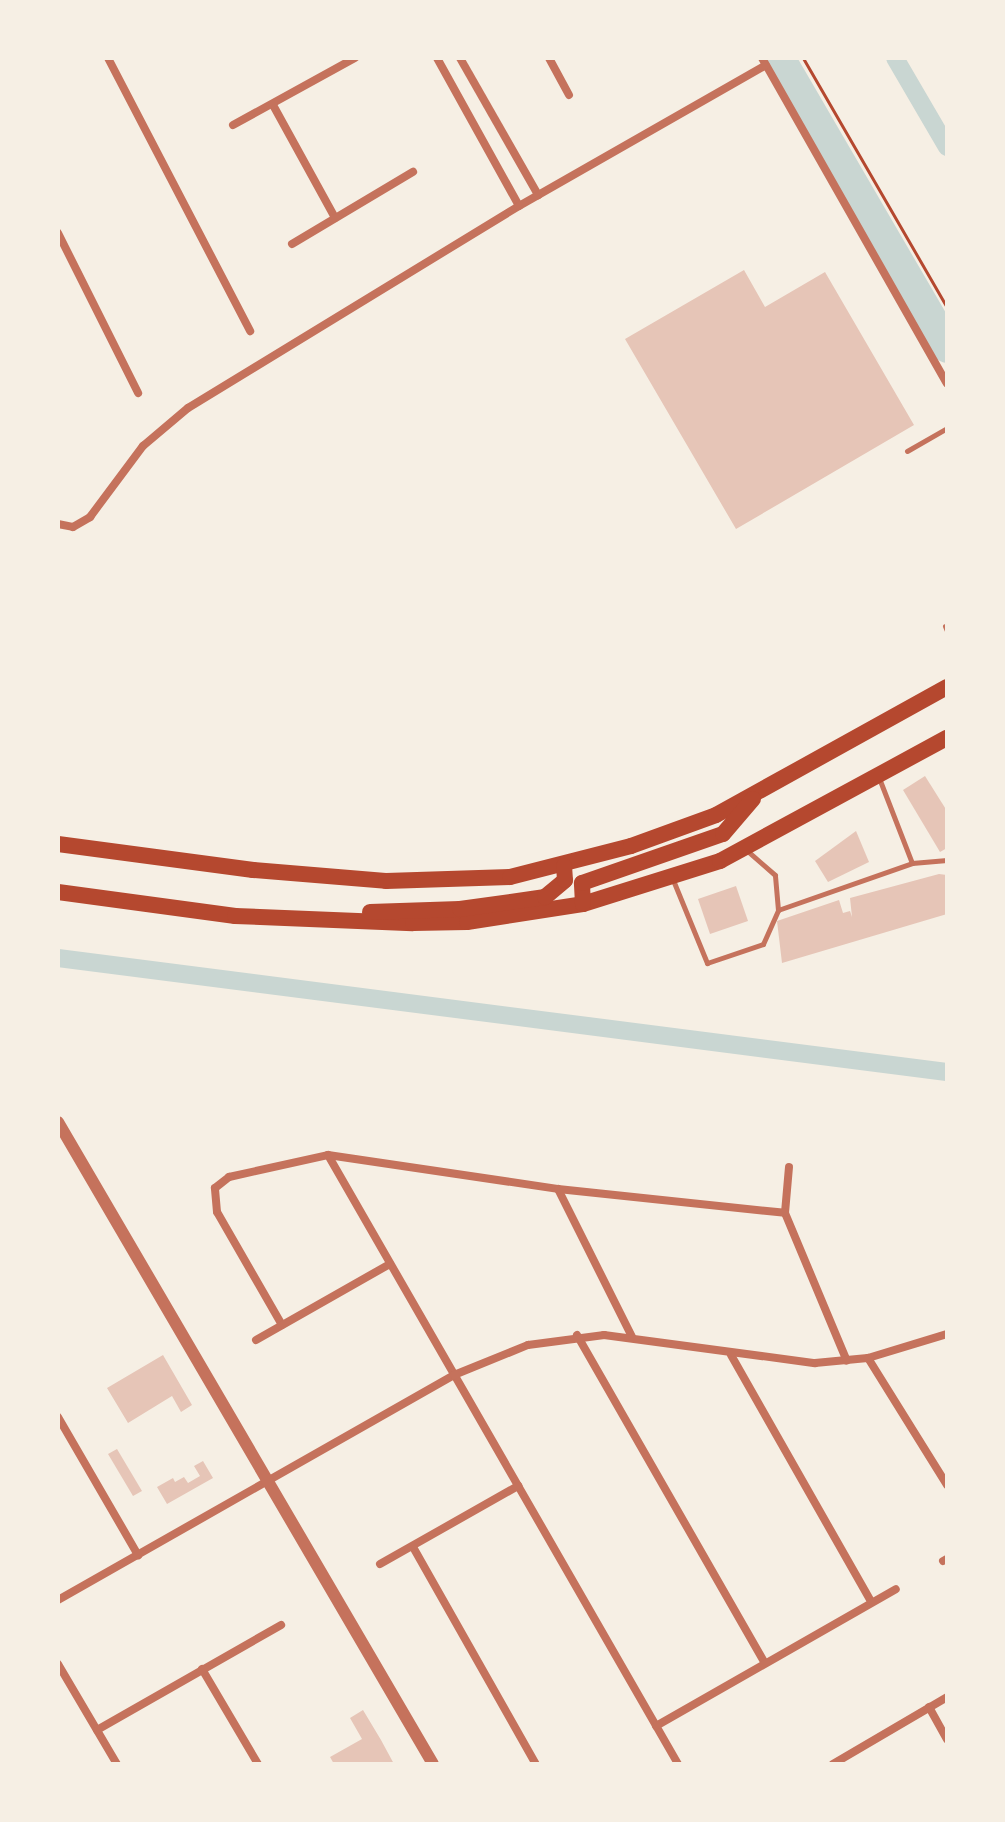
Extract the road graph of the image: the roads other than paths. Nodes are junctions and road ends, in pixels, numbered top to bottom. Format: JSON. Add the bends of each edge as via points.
{"nodes":[{"id":1,"x":108,"y":58,"type":"edge"},
{"id":2,"x":355,"y":58,"type":"edge"},
{"id":3,"x":437,"y":58,"type":"edge"},
{"id":4,"x":460,"y":58,"type":"edge"},
{"id":5,"x":549,"y":58,"type":"edge"},
{"id":6,"x":764,"y":61,"type":"edge"},
{"id":7,"x":569,"y":95,"type":"dead end"},
{"id":8,"x":273,"y":105,"type":"junction"},
{"id":9,"x":233,"y":125,"type":"dead end"},
{"id":10,"x":413,"y":172,"type":"dead end"},
{"id":11,"x":538,"y":195,"type":"junction"},
{"id":12,"x":519,"y":206,"type":"junction"},
{"id":13,"x":335,"y":218,"type":"junction"},
{"id":14,"x":58,"y":233,"type":"edge"},
{"id":15,"x":292,"y":244,"type":"dead end"},
{"id":16,"x":250,"y":331,"type":"dead end"},
{"id":17,"x":947,"y":383,"type":"edge"},
{"id":18,"x":138,"y":393,"type":"dead end"},
{"id":19,"x":947,"y":428,"type":"edge"},
{"id":20,"x":907,"y":451,"type":"dead end"},
{"id":21,"x":58,"y":524,"type":"edge"},
{"id":22,"x":947,"y":687,"type":"edge"},
{"id":23,"x":947,"y":738,"type":"edge"},
{"id":24,"x":878,"y":777,"type":"junction"},
{"id":25,"x":754,"y":798,"type":"junction"},
{"id":26,"x":58,"y":844,"type":"edge"},
{"id":27,"x":745,"y":849,"type":"junction"},
{"id":28,"x":947,"y":860,"type":"edge"},
{"id":29,"x":912,"y":863,"type":"junction"},
{"id":30,"x":564,"y":866,"type":"junction"},
{"id":31,"x":673,"y":879,"type":"junction"},
{"id":32,"x":58,"y":892,"type":"edge"},
{"id":33,"x":583,"y":904,"type":"junction"},
{"id":34,"x":778,"y":910,"type":"junction"},
{"id":35,"x":354,"y":919,"type":"junction"},
{"id":36,"x":58,"y":1122,"type":"edge"},
{"id":37,"x":328,"y":1155,"type":"junction"},
{"id":38,"x":789,"y":1167,"type":"dead end"},
{"id":39,"x":558,"y":1189,"type":"junction"},
{"id":40,"x":785,"y":1213,"type":"junction"},
{"id":41,"x":390,"y":1264,"type":"junction"},
{"id":42,"x":282,"y":1325,"type":"junction"},
{"id":43,"x":947,"y":1334,"type":"edge"},
{"id":44,"x":577,"y":1335,"type":"junction"},
{"id":45,"x":632,"y":1337,"type":"junction"},
{"id":46,"x":256,"y":1340,"type":"dead end"},
{"id":47,"x":731,"y":1355,"type":"junction"},
{"id":48,"x":868,"y":1358,"type":"junction"},
{"id":49,"x":847,"y":1361,"type":"junction"},
{"id":50,"x":454,"y":1375,"type":"junction"},
{"id":51,"x":58,"y":1417,"type":"edge"},
{"id":52,"x":267,"y":1482,"type":"junction"},
{"id":53,"x":947,"y":1485,"type":"edge"},
{"id":54,"x":518,"y":1486,"type":"junction"},
{"id":55,"x":413,"y":1547,"type":"junction"},
{"id":56,"x":138,"y":1555,"type":"junction"},
{"id":57,"x":380,"y":1564,"type":"dead end"},
{"id":58,"x":896,"y":1589,"type":"dead end"},
{"id":59,"x":58,"y":1600,"type":"edge"},
{"id":60,"x":871,"y":1601,"type":"junction"},
{"id":61,"x":281,"y":1625,"type":"dead end"},
{"id":62,"x":764,"y":1662,"type":"junction"},
{"id":63,"x":58,"y":1664,"type":"edge"},
{"id":64,"x":202,"y":1669,"type":"junction"},
{"id":65,"x":947,"y":1697,"type":"edge"},
{"id":66,"x":929,"y":1707,"type":"junction"},
{"id":67,"x":656,"y":1726,"type":"junction"},
{"id":68,"x":97,"y":1730,"type":"junction"},
{"id":69,"x":947,"y":1739,"type":"edge"},
{"id":70,"x":117,"y":1764,"type":"edge"},
{"id":71,"x":258,"y":1764,"type":"edge"},
{"id":72,"x":433,"y":1764,"type":"edge"},
{"id":73,"x":536,"y":1764,"type":"edge"},
{"id":74,"x":678,"y":1764,"type":"edge"},
{"id":75,"x":833,"y":1764,"type":"edge"}],
"edges":[{"from":1,"to":16,"type":"street"},
{"from":2,"to":8,"type":"street"},
{"from":3,"to":12,"type":"street"},
{"from":4,"to":11,"type":"street"},
{"from":5,"to":7,"type":"street"},
{"from":6,"to":11,"type":"street"},
{"from":6,"to":17,"type":"street"},
{"from":8,"to":9,"type":"street"},
{"from":8,"to":13,"type":"street"},
{"from":10,"to":13,"type":"street"},
{"from":11,"to":12,"type":"street"},
{"from":12,"to":21,"type":"street","via":[[188,408],[143,446],[90,517],[73,527]]},
{"from":13,"to":15,"type":"street"},
{"from":14,"to":18,"type":"street"},
{"from":19,"to":20,"type":"lane"},
{"from":22,"to":25,"type":"main road"},
{"from":23,"to":24,"type":"main road"},
{"from":24,"to":27,"type":"main road"},
{"from":24,"to":29,"type":"lane"},
{"from":25,"to":30,"type":"main road","via":[[684,828]]},
{"from":25,"to":33,"type":"main road","via":[[723,834],[582,883]]},
{"from":26,"to":30,"type":"main road","via":[[386,881],[510,877]]},
{"from":27,"to":31,"type":"main road"},
{"from":27,"to":34,"type":"lane","via":[[775,875]]},
{"from":28,"to":29,"type":"lane"},
{"from":29,"to":34,"type":"lane"},
{"from":30,"to":35,"type":"main road","via":[[565,880],[545,897],[460,909],[377,910]]},
{"from":31,"to":33,"type":"main road"},
{"from":31,"to":34,"type":"lane","via":[[707,963],[763,944]]},
{"from":32,"to":35,"type":"main road","via":[[235,916]]},
{"from":33,"to":35,"type":"main road","via":[[467,922]]},
{"from":36,"to":52,"type":"street"},
{"from":37,"to":39,"type":"street"},
{"from":37,"to":41,"type":"street"},
{"from":37,"to":42,"type":"street","via":[[229,1177],[215,1188],[217,1212]]},
{"from":38,"to":40,"type":"street"},
{"from":39,"to":40,"type":"street"},
{"from":39,"to":45,"type":"street"},
{"from":40,"to":49,"type":"street"},
{"from":41,"to":42,"type":"street"},
{"from":41,"to":50,"type":"street"},
{"from":42,"to":46,"type":"street"},
{"from":43,"to":48,"type":"street"},
{"from":44,"to":45,"type":"street"},
{"from":44,"to":50,"type":"street","via":[[492,1356]]},
{"from":44,"to":62,"type":"street"},
{"from":45,"to":47,"type":"street"},
{"from":47,"to":49,"type":"street"},
{"from":47,"to":60,"type":"street"},
{"from":48,"to":49,"type":"street"},
{"from":48,"to":53,"type":"street"},
{"from":50,"to":52,"type":"street"},
{"from":50,"to":54,"type":"street"},
{"from":51,"to":56,"type":"street"},
{"from":52,"to":56,"type":"street"},
{"from":52,"to":72,"type":"street"},
{"from":54,"to":55,"type":"street"},
{"from":54,"to":67,"type":"street"},
{"from":55,"to":57,"type":"street"},
{"from":55,"to":73,"type":"street"},
{"from":56,"to":59,"type":"street"},
{"from":58,"to":60,"type":"street"},
{"from":60,"to":62,"type":"street"},
{"from":61,"to":64,"type":"street"},
{"from":62,"to":67,"type":"street"},
{"from":63,"to":68,"type":"street"},
{"from":64,"to":68,"type":"street"},
{"from":64,"to":71,"type":"street"},
{"from":65,"to":66,"type":"street"},
{"from":66,"to":69,"type":"street"},
{"from":66,"to":75,"type":"street"},
{"from":67,"to":74,"type":"street"},
{"from":68,"to":70,"type":"street"}]}
